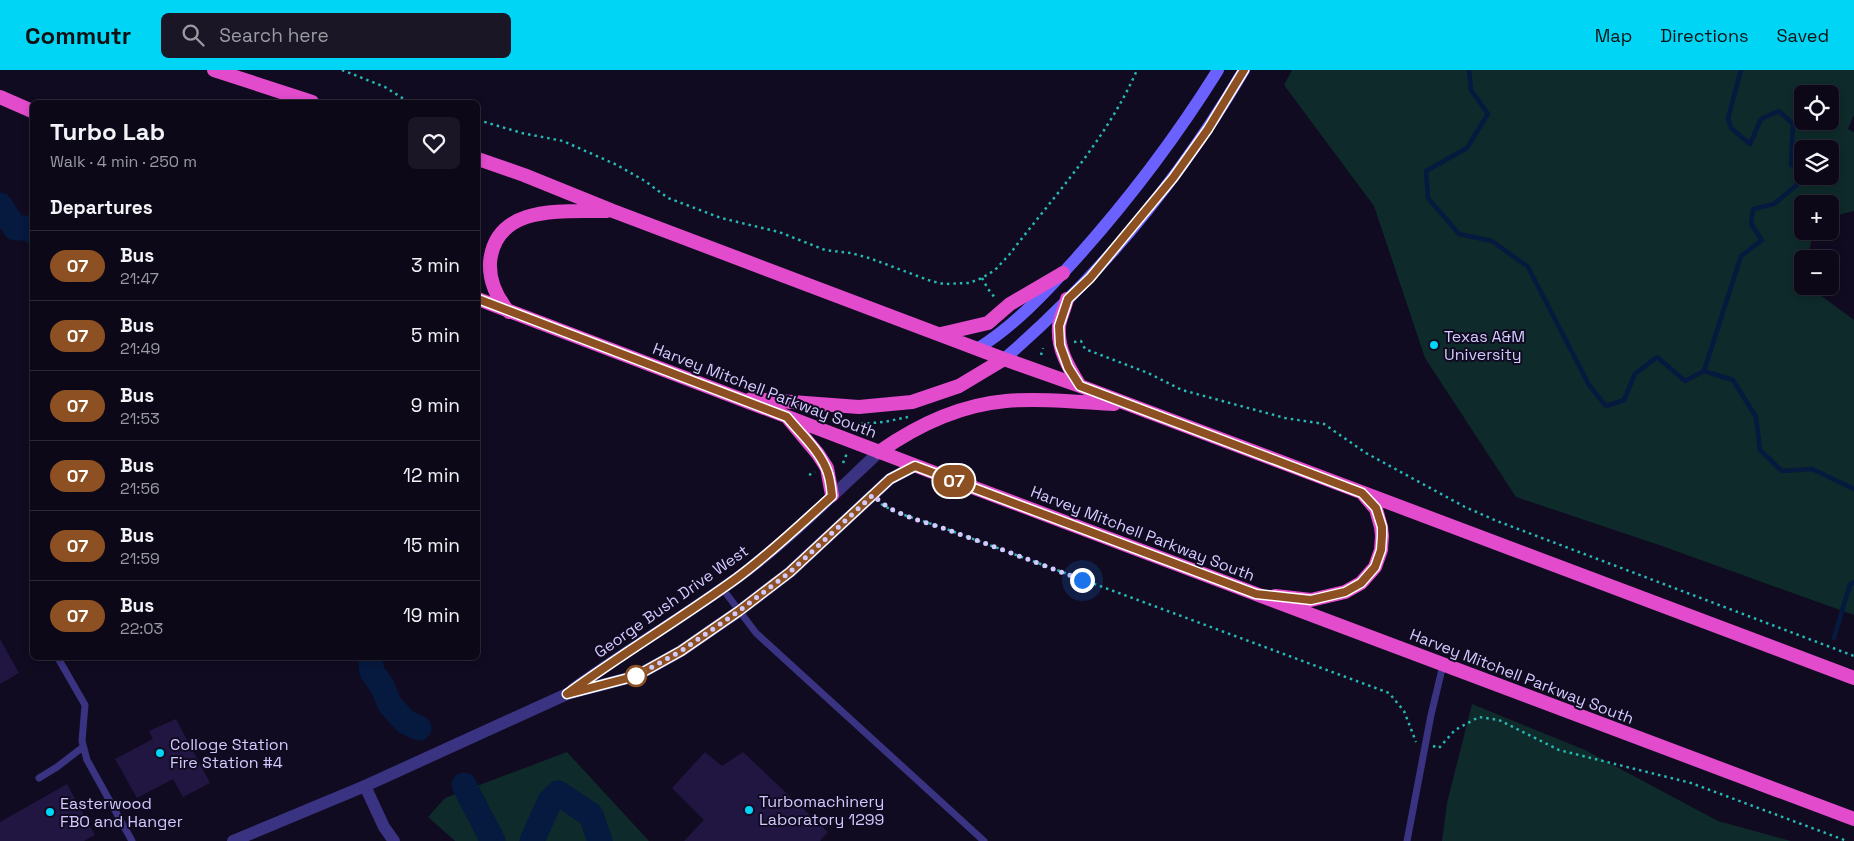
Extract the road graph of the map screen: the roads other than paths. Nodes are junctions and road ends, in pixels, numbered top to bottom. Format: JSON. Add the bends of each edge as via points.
{"nodes":[{"id":1,"x":214,"y":70,"type":"edge"},
{"id":2,"x":1218,"y":70,"type":"edge"},
{"id":3,"x":1244,"y":70,"type":"edge"},
{"id":4,"x":0,"y":97,"type":"edge"},
{"id":5,"x":306,"y":100,"type":"edge"},
{"id":6,"x":30,"y":110,"type":"edge"},
{"id":7,"x":480,"y":160,"type":"edge"},
{"id":8,"x":613,"y":211,"type":"junction"},
{"id":9,"x":1063,"y":273,"type":"junction"},
{"id":10,"x":1068,"y":299,"type":"junction"},
{"id":11,"x":480,"y":300,"type":"edge"},
{"id":12,"x":510,"y":313,"type":"junction"},
{"id":13,"x":940,"y":334,"type":"junction"},
{"id":14,"x":977,"y":349,"type":"junction"},
{"id":15,"x":1004,"y":359,"type":"junction"},
{"id":16,"x":1080,"y":386,"type":"junction"},
{"id":17,"x":735,"y":398,"type":"junction"},
{"id":18,"x":1127,"y":404,"type":"junction"},
{"id":19,"x":787,"y":417,"type":"junction"},
{"id":20,"x":879,"y":452,"type":"junction"},
{"id":21,"x":915,"y":466,"type":"junction"},
{"id":22,"x":1362,"y":493,"type":"junction"},
{"id":23,"x":832,"y":496,"type":"junction"},
{"id":24,"x":722,"y":588,"type":"junction"},
{"id":25,"x":1256,"y":594,"type":"junction"},
{"id":26,"x":739,"y":611,"type":"junction"},
{"id":27,"x":59,"y":660,"type":"edge"},
{"id":28,"x":1443,"y":665,"type":"junction"},
{"id":29,"x":1854,"y":678,"type":"edge"},
{"id":30,"x":567,"y":694,"type":"junction"},
{"id":31,"x":83,"y":746,"type":"junction"},
{"id":32,"x":39,"y":778,"type":"dead end"},
{"id":33,"x":365,"y":786,"type":"junction"},
{"id":34,"x":1854,"y":819,"type":"edge"},
{"id":35,"x":132,"y":841,"type":"edge"},
{"id":36,"x":233,"y":841,"type":"edge"},
{"id":37,"x":394,"y":841,"type":"edge"},
{"id":38,"x":984,"y":841,"type":"edge"},
{"id":39,"x":1407,"y":841,"type":"edge"}],
"edges":[{"from":1,"to":5,"type":"highway"},
{"from":2,"to":9,"type":"main road","via":[[1140,184]]},
{"from":3,"to":10,"type":"main road","via":[[1173,178],[1090,278]]},
{"from":4,"to":6,"type":"highway"},
{"from":7,"to":8,"type":"highway"},
{"from":8,"to":12,"type":"highway","via":[[539,212],[519,219],[504,230],[492,248],[490,269],[494,290]]},
{"from":8,"to":13,"type":"highway"},
{"from":9,"to":13,"type":"highway","via":[[1010,304],[988,323]]},
{"from":9,"to":14,"type":"main road","via":[[1016,321]]},
{"from":10,"to":15,"type":"main road"},
{"from":10,"to":16,"type":"highway","via":[[1059,326],[1060,345]]},
{"from":11,"to":12,"type":"highway","name":"Harvey Mitchell Parkway South"},
{"from":12,"to":17,"type":"highway","name":"Harvey Mitchell Parkway South"},
{"from":13,"to":14,"type":"highway"},
{"from":14,"to":15,"type":"highway"},
{"from":15,"to":16,"type":"highway"},
{"from":15,"to":17,"type":"highway","via":[[959,386],[912,402],[859,407]]},
{"from":16,"to":18,"type":"highway"},
{"from":17,"to":19,"type":"highway","name":"Harvey Mitchell Parkway South"},
{"from":18,"to":20,"type":"highway","via":[[1005,401],[969,408],[919,427]]},
{"from":18,"to":22,"type":"highway"},
{"from":19,"to":20,"type":"highway","name":"Harvey Mitchell Parkway South"},
{"from":19,"to":23,"type":"highway","via":[[826,468]]},
{"from":20,"to":21,"type":"highway","name":"Harvey Mitchell Parkway South"},
{"from":20,"to":23,"type":"street","name":"George Bush Drive West"},
{"from":21,"to":25,"type":"highway","name":"Harvey Mitchell Parkway South"},
{"from":21,"to":26,"type":"street","name":"George Bush Drive West","via":[[890,479],[790,572]]},
{"from":22,"to":25,"type":"highway","via":[[1376,508],[1382,536],[1375,567],[1361,583],[1345,592],[1311,600]]},
{"from":22,"to":29,"type":"highway"},
{"from":23,"to":24,"type":"street","name":"George Bush Drive West","via":[[776,547]]},
{"from":24,"to":26,"type":"lane"},
{"from":24,"to":30,"type":"street","name":"George Bush Drive West"},
{"from":25,"to":28,"type":"highway","name":"Harvey Mitchell Parkway South"},
{"from":26,"to":30,"type":"street","name":"George Bush Drive West","via":[[681,651],[636,676]]},
{"from":26,"to":38,"type":"lane","via":[[756,633]]},
{"from":27,"to":31,"type":"lane","via":[[85,705]]},
{"from":28,"to":34,"type":"highway","name":"Harvey Mitchell Parkway South"},
{"from":28,"to":39,"type":"lane"},
{"from":30,"to":33,"type":"street","name":"George Bush Drive West"},
{"from":31,"to":32,"type":"lane"},
{"from":31,"to":35,"type":"lane","via":[[87,760]]},
{"from":33,"to":36,"type":"street","name":"George Bush Drive West"},
{"from":33,"to":37,"type":"street"}]}
